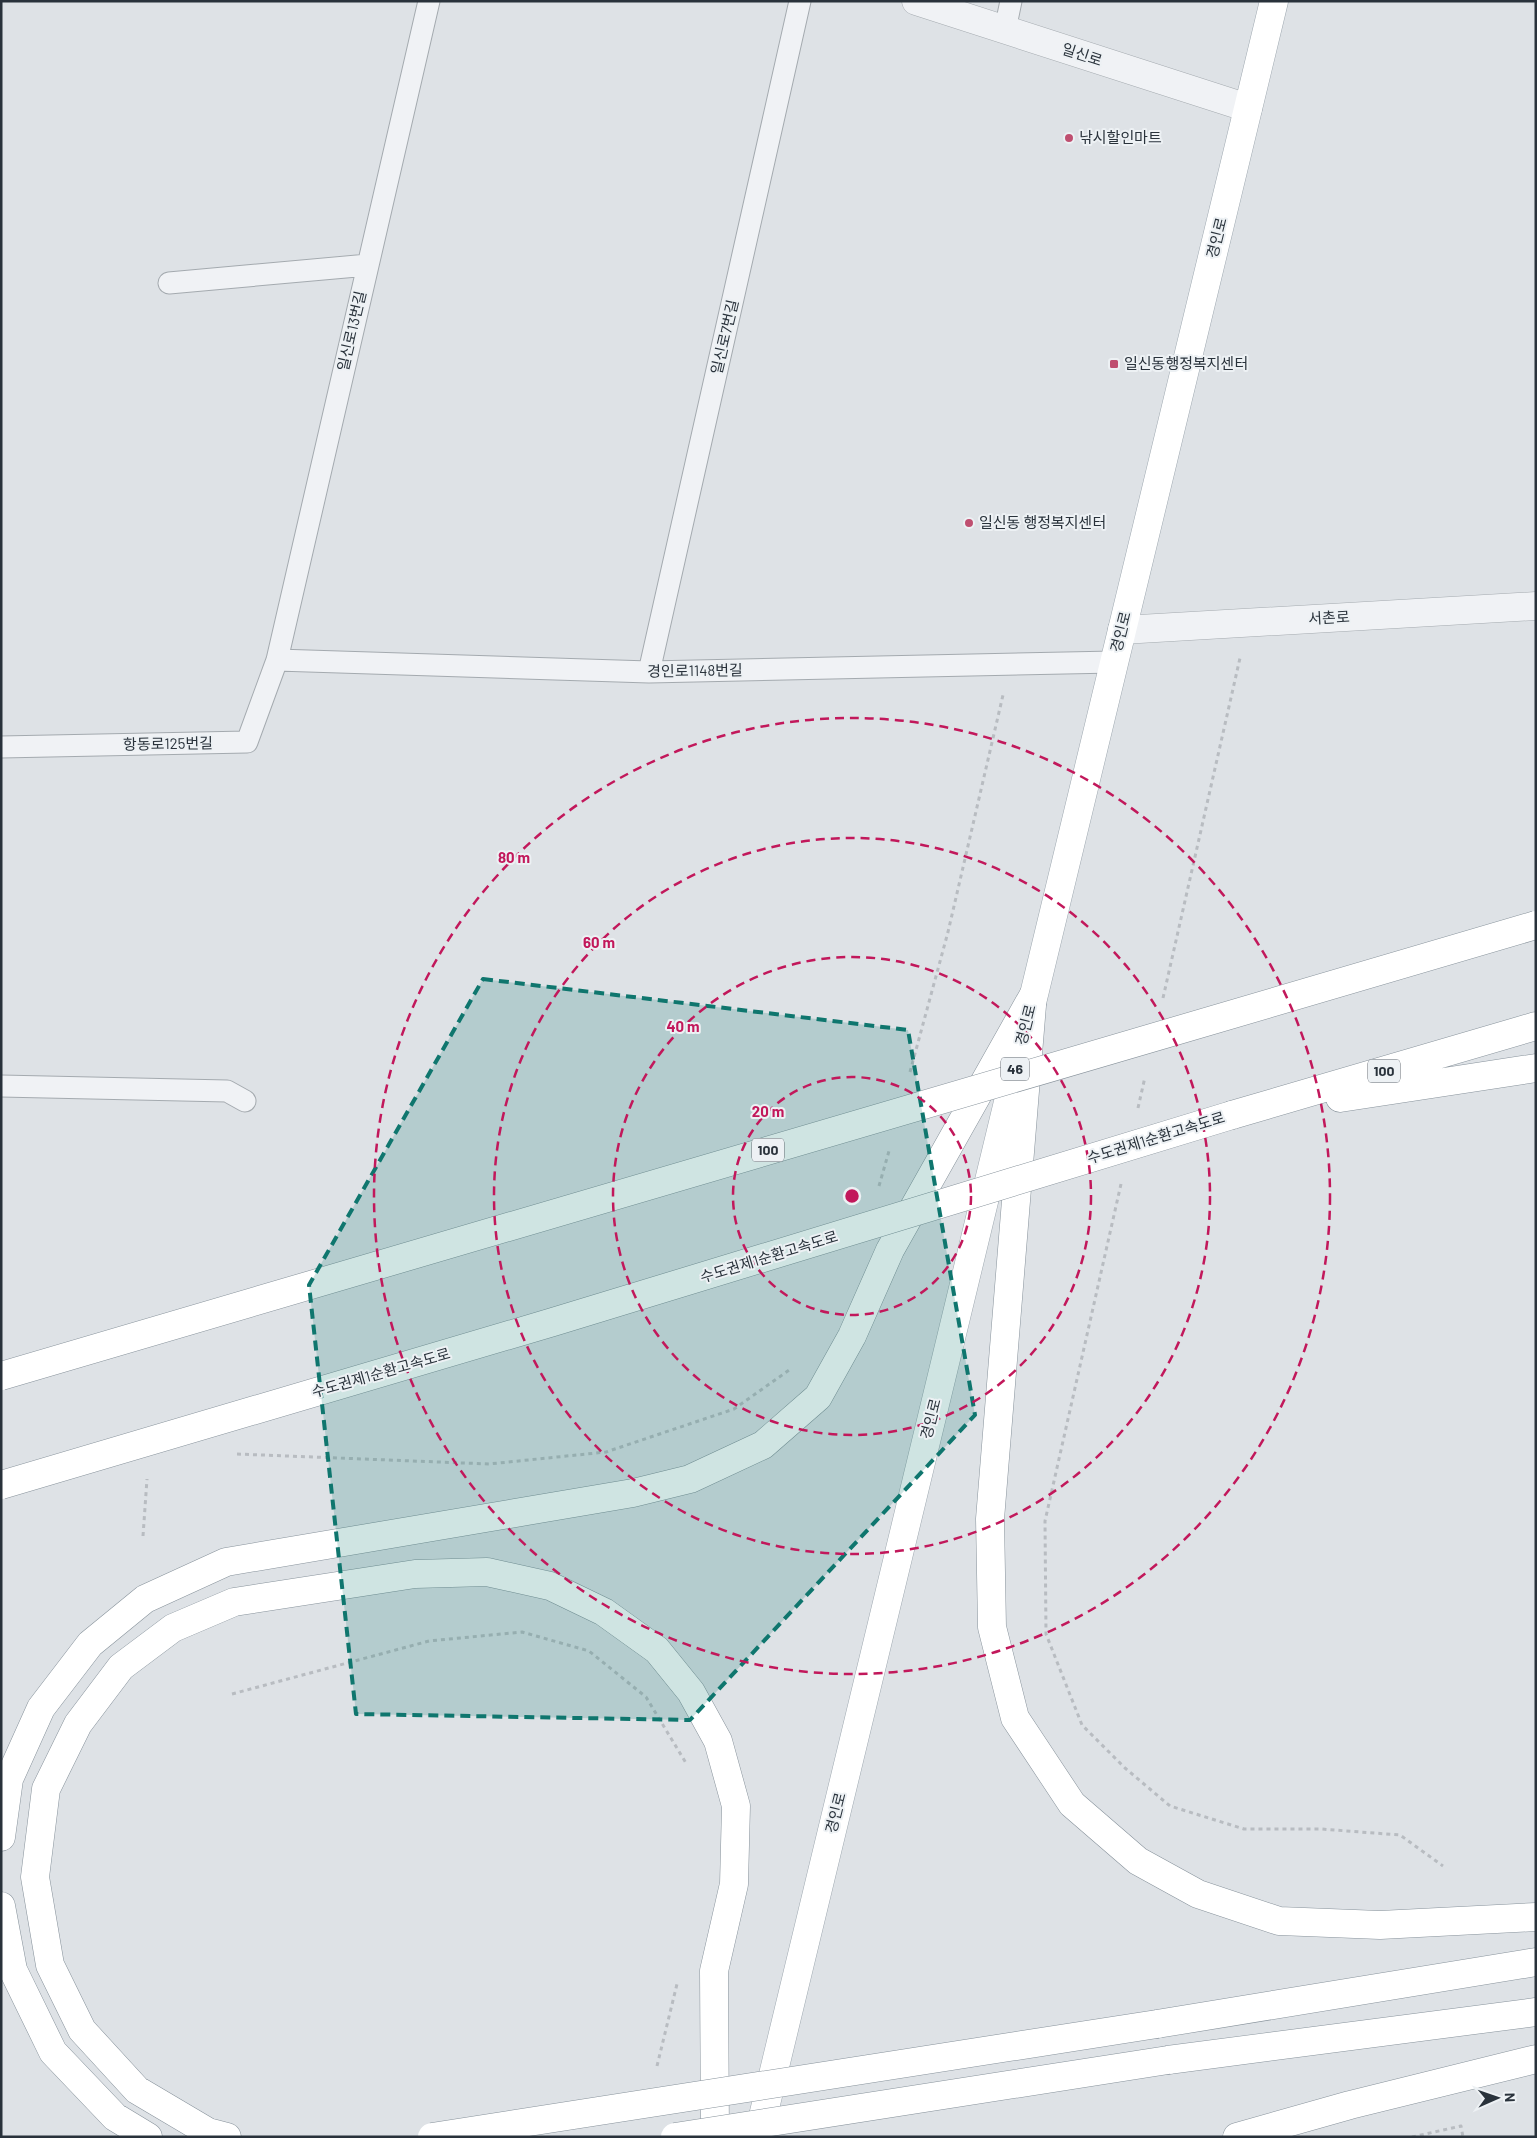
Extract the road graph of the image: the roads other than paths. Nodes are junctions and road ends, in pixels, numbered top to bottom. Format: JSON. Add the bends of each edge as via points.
{"nodes":[{"id":1,"x":429,"y":1,"type":"edge"},
{"id":2,"x":800,"y":1,"type":"edge"},
{"id":3,"x":916,"y":1,"type":"edge"},
{"id":4,"x":1011,"y":1,"type":"edge"},
{"id":5,"x":1274,"y":1,"type":"edge"},
{"id":6,"x":1004,"y":30,"type":"junction"},
{"id":7,"x":1248,"y":108,"type":"junction"},
{"id":8,"x":368,"y":265,"type":"junction"},
{"id":9,"x":168,"y":283,"type":"dead end"},
{"id":10,"x":1536,"y":606,"type":"edge"},
{"id":11,"x":1122,"y":630,"type":"junction"},
{"id":12,"x":276,"y":660,"type":"junction"},
{"id":13,"x":1114,"y":662,"type":"junction"},
{"id":14,"x":649,"y":672,"type":"junction"},
{"id":15,"x":1,"y":747,"type":"edge"},
{"id":16,"x":1536,"y":925,"type":"edge"},
{"id":17,"x":1033,"y":996,"type":"junction"},
{"id":18,"x":1536,"y":1026,"type":"edge"},
{"id":19,"x":1536,"y":1068,"type":"edge"},
{"id":20,"x":1,"y":1086,"type":"edge"},
{"id":21,"x":245,"y":1101,"type":"dead end"},
{"id":22,"x":1232,"y":1115,"type":"junction"},
{"id":23,"x":1,"y":1376,"type":"edge"},
{"id":24,"x":1,"y":1485,"type":"edge"},
{"id":25,"x":1,"y":1837,"type":"edge"},
{"id":26,"x":1,"y":1906,"type":"edge"},
{"id":27,"x":1536,"y":1917,"type":"edge"},
{"id":28,"x":1536,"y":1962,"type":"edge"},
{"id":29,"x":1536,"y":2012,"type":"edge"},
{"id":30,"x":1536,"y":2059,"type":"edge"},
{"id":31,"x":148,"y":2137,"type":"edge"},
{"id":32,"x":227,"y":2137,"type":"edge"},
{"id":33,"x":432,"y":2137,"type":"edge"},
{"id":34,"x":675,"y":2137,"type":"edge"},
{"id":35,"x":716,"y":2137,"type":"edge"},
{"id":36,"x":758,"y":2137,"type":"edge"},
{"id":37,"x":1237,"y":2137,"type":"edge"}],
"edges":[{"from":1,"to":8,"type":"lane","name":"일신로13번길"},
{"from":2,"to":14,"type":"lane","name":"일신로7번길"},
{"from":3,"to":6,"type":"street","name":"일신로"},
{"from":4,"to":6,"type":"lane"},
{"from":5,"to":7,"type":"main road","name":"경인로","number":"46"},
{"from":6,"to":7,"type":"street","name":"일신로"},
{"from":7,"to":11,"type":"main road","name":"경인로","number":"46"},
{"from":8,"to":9,"type":"lane"},
{"from":8,"to":12,"type":"lane","name":"일신로13번길"},
{"from":10,"to":11,"type":"street","name":"서촌로"},
{"from":11,"to":13,"type":"main road","name":"경인로","number":"46"},
{"from":12,"to":14,"type":"lane","name":"경인로1148번길"},
{"from":12,"to":15,"type":"lane","name":"항동로125번길","via":[[247,742]]},
{"from":13,"to":14,"type":"lane","name":"경인로1148번길"},
{"from":13,"to":17,"type":"main road","name":"경인로","number":"46"},
{"from":16,"to":23,"type":"main road","number":"100","bridge":true},
{"from":17,"to":25,"type":"main road","via":[[890,1250],[852,1336],[818,1397],[763,1445],[690,1479],[633,1493],[226,1562],[145,1599],[90,1644],[41,1708],[9,1779]]},
{"from":17,"to":27,"type":"main road","via":[[990,1519],[992,1627],[1015,1718],[1072,1804],[1138,1861],[1198,1894],[1279,1921],[1380,1925]]},
{"from":17,"to":36,"type":"main road","name":"경인로","number":"46"},
{"from":18,"to":22,"type":"main road","name":"수도권제1순환고속도로","number":"100"},
{"from":19,"to":22,"type":"main road"},
{"from":20,"to":21,"type":"lane","via":[[227,1091]]},
{"from":22,"to":24,"type":"main road","name":"수도권제1순환고속도로","number":"100","bridge":true,"via":[[553,1322]]},
{"from":26,"to":31,"type":"main road","via":[[13,1970],[53,2052],[115,2117]]},
{"from":28,"to":33,"type":"main road","bridge":true},
{"from":29,"to":34,"type":"main road","bridge":true,"via":[[1168,2060]]},
{"from":30,"to":37,"type":"main road"},
{"from":32,"to":35,"type":"main road","via":[[208,2132],[138,2090],[82,2030],[50,1965],[35,1877],[46,1789],[78,1724],[121,1667],[173,1628],[234,1602],[415,1574],[487,1572],[550,1586],[604,1612],[657,1650],[691,1692],[718,1740],[736,1806],[734,1884],[714,1971]]}]}
